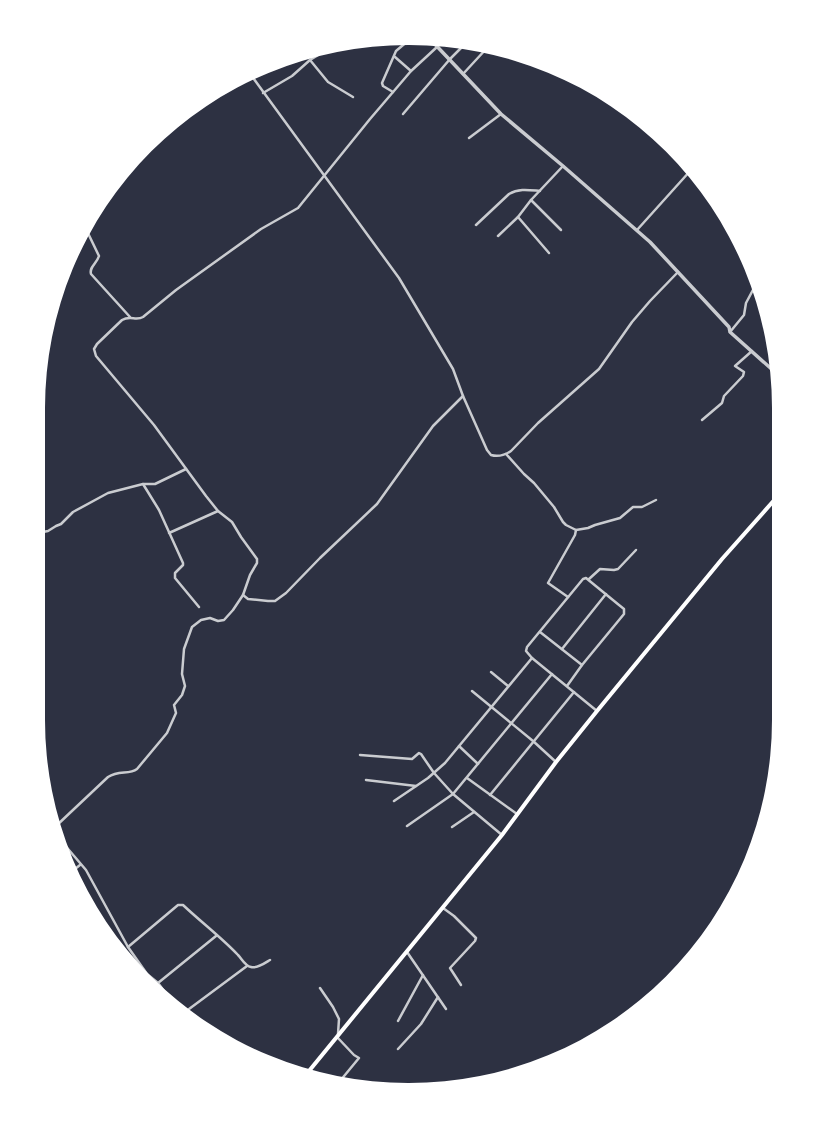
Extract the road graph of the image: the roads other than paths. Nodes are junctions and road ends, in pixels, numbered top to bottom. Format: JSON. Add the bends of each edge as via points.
{"nodes":[{"id":1,"x":403,"y":45,"type":"edge"},
{"id":2,"x":437,"y":47,"type":"joint"},
{"id":3,"x":461,"y":49,"type":"edge"},
{"id":4,"x":483,"y":53,"type":"edge"},
{"id":5,"x":395,"y":56,"type":"junction"},
{"id":6,"x":315,"y":57,"type":"edge"},
{"id":7,"x":310,"y":60,"type":"junction"},
{"id":8,"x":450,"y":60,"type":"junction"},
{"id":9,"x":411,"y":71,"type":"junction"},
{"id":10,"x":463,"y":74,"type":"junction"},
{"id":11,"x":254,"y":79,"type":"edge"},
{"id":12,"x":393,"y":92,"type":"junction"},
{"id":13,"x":263,"y":93,"type":"junction"},
{"id":14,"x":353,"y":97,"type":"dead end"},
{"id":15,"x":404,"y":114,"type":"dead end"},
{"id":16,"x":501,"y":114,"type":"junction"},
{"id":17,"x":469,"y":138,"type":"dead end"},
{"id":18,"x":563,"y":166,"type":"junction"},
{"id":19,"x":687,"y":175,"type":"edge"},
{"id":20,"x":324,"y":176,"type":"junction"},
{"id":21,"x":541,"y":191,"type":"junction"},
{"id":22,"x":531,"y":200,"type":"junction"},
{"id":23,"x":518,"y":217,"type":"junction"},
{"id":24,"x":476,"y":225,"type":"dead end"},
{"id":25,"x":561,"y":230,"type":"dead end"},
{"id":26,"x":637,"y":230,"type":"junction"},
{"id":27,"x":89,"y":236,"type":"edge"},
{"id":28,"x":498,"y":236,"type":"dead end"},
{"id":29,"x":549,"y":253,"type":"dead end"},
{"id":30,"x":678,"y":272,"type":"junction"},
{"id":31,"x":753,"y":291,"type":"edge"},
{"id":32,"x":130,"y":317,"type":"junction"},
{"id":33,"x":730,"y":332,"type":"junction"},
{"id":34,"x":752,"y":351,"type":"junction"},
{"id":35,"x":770,"y":368,"type":"edge"},
{"id":36,"x":463,"y":396,"type":"junction"},
{"id":37,"x":702,"y":420,"type":"dead end"},
{"id":38,"x":506,"y":454,"type":"junction"},
{"id":39,"x":186,"y":469,"type":"junction"},
{"id":40,"x":143,"y":484,"type":"junction"},
{"id":41,"x":656,"y":500,"type":"dead end"},
{"id":42,"x":772,"y":503,"type":"edge"},
{"id":43,"x":218,"y":511,"type":"junction"},
{"id":44,"x":576,"y":530,"type":"junction"},
{"id":45,"x":45,"y":532,"type":"edge"},
{"id":46,"x":169,"y":534,"type":"junction"},
{"id":47,"x":636,"y":550,"type":"dead end"},
{"id":48,"x":589,"y":579,"type":"junction"},
{"id":49,"x":606,"y":594,"type":"junction"},
{"id":50,"x":243,"y":595,"type":"junction"},
{"id":51,"x":568,"y":597,"type":"junction"},
{"id":52,"x":199,"y":607,"type":"dead end"},
{"id":53,"x":540,"y":632,"type":"junction"},
{"id":54,"x":562,"y":649,"type":"junction"},
{"id":55,"x":532,"y":658,"type":"junction"},
{"id":56,"x":582,"y":665,"type":"junction"},
{"id":57,"x":491,"y":672,"type":"dead end"},
{"id":58,"x":552,"y":674,"type":"junction"},
{"id":59,"x":508,"y":686,"type":"junction"},
{"id":60,"x":567,"y":686,"type":"junction"},
{"id":61,"x":472,"y":691,"type":"dead end"},
{"id":62,"x":574,"y":692,"type":"junction"},
{"id":63,"x":491,"y":708,"type":"junction"},
{"id":64,"x":597,"y":711,"type":"junction"},
{"id":65,"x":511,"y":724,"type":"junction"},
{"id":66,"x":533,"y":741,"type":"junction"},
{"id":67,"x":459,"y":746,"type":"junction"},
{"id":68,"x":360,"y":755,"type":"dead end"},
{"id":69,"x":556,"y":762,"type":"junction"},
{"id":70,"x":478,"y":764,"type":"junction"},
{"id":71,"x":434,"y":773,"type":"junction"},
{"id":72,"x":467,"y":778,"type":"junction"},
{"id":73,"x":366,"y":780,"type":"dead end"},
{"id":74,"x":416,"y":786,"type":"junction"},
{"id":75,"x":453,"y":794,"type":"junction"},
{"id":76,"x":490,"y":795,"type":"junction"},
{"id":77,"x":394,"y":801,"type":"dead end"},
{"id":78,"x":474,"y":812,"type":"junction"},
{"id":79,"x":518,"y":814,"type":"junction"},
{"id":80,"x":60,"y":823,"type":"edge"},
{"id":81,"x":407,"y":826,"type":"dead end"},
{"id":82,"x":452,"y":827,"type":"dead end"},
{"id":83,"x":502,"y":835,"type":"junction"},
{"id":84,"x":70,"y":852,"type":"edge"},
{"id":85,"x":80,"y":864,"type":"junction"},
{"id":86,"x":77,"y":867,"type":"edge"},
{"id":87,"x":443,"y":908,"type":"junction"},
{"id":88,"x":216,"y":936,"type":"junction"},
{"id":89,"x":128,"y":947,"type":"junction"},
{"id":90,"x":406,"y":951,"type":"junction"},
{"id":91,"x":270,"y":960,"type":"dead end"},
{"id":92,"x":139,"y":964,"type":"edge"},
{"id":93,"x":247,"y":966,"type":"junction"},
{"id":94,"x":423,"y":975,"type":"junction"},
{"id":95,"x":158,"y":983,"type":"edge"},
{"id":96,"x":461,"y":985,"type":"dead end"},
{"id":97,"x":320,"y":988,"type":"dead end"},
{"id":98,"x":438,"y":997,"type":"junction"},
{"id":99,"x":188,"y":1009,"type":"edge"},
{"id":100,"x":446,"y":1009,"type":"dead end"},
{"id":101,"x":398,"y":1021,"type":"dead end"},
{"id":102,"x":337,"y":1036,"type":"junction"},
{"id":103,"x":398,"y":1049,"type":"dead end"},
{"id":104,"x":310,"y":1070,"type":"edge"},
{"id":105,"x":343,"y":1077,"type":"edge"}],
"edges":[{"from":1,"to":5,"type":"street","via":[[396,51]]},
{"from":2,"to":8,"type":"street"},
{"from":2,"to":9,"type":"street"},
{"from":3,"to":8,"type":"street"},
{"from":4,"to":10,"type":"street"},
{"from":5,"to":9,"type":"street"},
{"from":5,"to":12,"type":"street","via":[[382,83]]},
{"from":6,"to":7,"type":"street"},
{"from":7,"to":13,"type":"street","via":[[292,76]]},
{"from":7,"to":14,"type":"street","via":[[328,82]]},
{"from":8,"to":10,"type":"street"},
{"from":8,"to":15,"type":"street"},
{"from":9,"to":12,"type":"street"},
{"from":10,"to":16,"type":"street"},
{"from":11,"to":13,"type":"street"},
{"from":12,"to":20,"type":"street"},
{"from":13,"to":20,"type":"street"},
{"from":16,"to":17,"type":"street"},
{"from":16,"to":18,"type":"street"},
{"from":18,"to":21,"type":"street"},
{"from":18,"to":26,"type":"street"},
{"from":19,"to":26,"type":"street"},
{"from":20,"to":32,"type":"street","via":[[298,208],[261,229],[143,317]]},
{"from":20,"to":36,"type":"street","via":[[415,303],[453,368]]},
{"from":21,"to":22,"type":"street"},
{"from":21,"to":24,"type":"street","via":[[520,190],[509,194]]},
{"from":22,"to":23,"type":"street"},
{"from":22,"to":25,"type":"street"},
{"from":23,"to":28,"type":"street"},
{"from":23,"to":29,"type":"street"},
{"from":26,"to":30,"type":"street"},
{"from":27,"to":32,"type":"street","via":[[99,256],[91,268],[91,274]]},
{"from":30,"to":33,"type":"street","via":[[729,327]]},
{"from":30,"to":38,"type":"street","via":[[632,322],[599,369]]},
{"from":31,"to":33,"type":"street","via":[[746,303],[744,315]]},
{"from":32,"to":39,"type":"street","via":[[122,320],[97,344],[94,349],[96,356],[154,425]]},
{"from":33,"to":34,"type":"street"},
{"from":34,"to":35,"type":"street"},
{"from":34,"to":37,"type":"street","via":[[735,366],[744,372],[743,376],[724,396],[722,402]]},
{"from":36,"to":38,"type":"street","via":[[487,450],[491,455]]},
{"from":36,"to":50,"type":"street","via":[[433,426],[377,504],[286,593],[268,601],[248,599]]},
{"from":38,"to":44,"type":"street","via":[[534,483],[563,522]]},
{"from":39,"to":40,"type":"street","via":[[156,484]]},
{"from":39,"to":43,"type":"street"},
{"from":40,"to":45,"type":"street","via":[[108,493],[73,512],[61,524]]},
{"from":40,"to":46,"type":"street","via":[[159,510]]},
{"from":41,"to":44,"type":"street","via":[[642,507],[633,507],[620,518]]},
{"from":42,"to":64,"type":"main road","via":[[722,559]]},
{"from":43,"to":46,"type":"street"},
{"from":43,"to":50,"type":"street","via":[[232,522],[257,559]]},
{"from":44,"to":51,"type":"street","via":[[548,583]]},
{"from":46,"to":52,"type":"street","via":[[183,563],[175,573],[175,578]]},
{"from":47,"to":48,"type":"street","via":[[618,569],[598,570]]},
{"from":48,"to":49,"type":"street"},
{"from":48,"to":51,"type":"street","via":[[583,579]]},
{"from":49,"to":54,"type":"street"},
{"from":49,"to":56,"type":"street","via":[[624,609],[624,614]]},
{"from":50,"to":80,"type":"street","via":[[224,620],[210,618],[201,620],[192,627],[184,649],[182,674],[185,686],[182,696],[174,704],[176,713],[167,733],[137,769],[108,777]]},
{"from":51,"to":53,"type":"street"},
{"from":53,"to":54,"type":"street"},
{"from":53,"to":55,"type":"street","via":[[526,649],[526,653]]},
{"from":54,"to":56,"type":"street"},
{"from":55,"to":58,"type":"street"},
{"from":55,"to":59,"type":"street"},
{"from":56,"to":60,"type":"street"},
{"from":57,"to":59,"type":"street"},
{"from":58,"to":60,"type":"street"},
{"from":58,"to":65,"type":"street"},
{"from":59,"to":63,"type":"street"},
{"from":60,"to":62,"type":"street"},
{"from":61,"to":63,"type":"street"},
{"from":62,"to":64,"type":"street"},
{"from":62,"to":66,"type":"street"},
{"from":63,"to":65,"type":"street"},
{"from":63,"to":67,"type":"street"},
{"from":64,"to":69,"type":"main road"},
{"from":65,"to":66,"type":"street"},
{"from":65,"to":70,"type":"street"},
{"from":66,"to":69,"type":"street"},
{"from":66,"to":76,"type":"street"},
{"from":67,"to":70,"type":"street"},
{"from":67,"to":71,"type":"street"},
{"from":68,"to":71,"type":"street","via":[[412,759],[419,753]]},
{"from":69,"to":79,"type":"main road"},
{"from":70,"to":72,"type":"street"},
{"from":71,"to":74,"type":"street"},
{"from":71,"to":75,"type":"street"},
{"from":72,"to":75,"type":"street"},
{"from":72,"to":76,"type":"street"},
{"from":73,"to":74,"type":"street"},
{"from":74,"to":77,"type":"street"},
{"from":75,"to":78,"type":"street"},
{"from":75,"to":81,"type":"street"},
{"from":76,"to":79,"type":"street"},
{"from":78,"to":82,"type":"street"},
{"from":78,"to":83,"type":"street"},
{"from":79,"to":83,"type":"main road"},
{"from":83,"to":87,"type":"main road"},
{"from":84,"to":85,"type":"street"},
{"from":85,"to":86,"type":"street"},
{"from":85,"to":89,"type":"street","via":[[86,870]]},
{"from":87,"to":90,"type":"main road"},
{"from":87,"to":96,"type":"street","via":[[476,938],[450,968]]},
{"from":88,"to":89,"type":"street","via":[[183,905],[178,905]]},
{"from":88,"to":93,"type":"street"},
{"from":88,"to":95,"type":"street"},
{"from":89,"to":92,"type":"street"},
{"from":90,"to":94,"type":"street"},
{"from":90,"to":102,"type":"main road"},
{"from":91,"to":93,"type":"street","via":[[258,967]]},
{"from":93,"to":99,"type":"street"},
{"from":94,"to":98,"type":"street"},
{"from":94,"to":101,"type":"street"},
{"from":97,"to":102,"type":"street","via":[[339,1019]]},
{"from":98,"to":100,"type":"street"},
{"from":98,"to":103,"type":"street","via":[[421,1024]]},
{"from":102,"to":104,"type":"main road"},
{"from":102,"to":105,"type":"street","via":[[359,1058]]}]}
